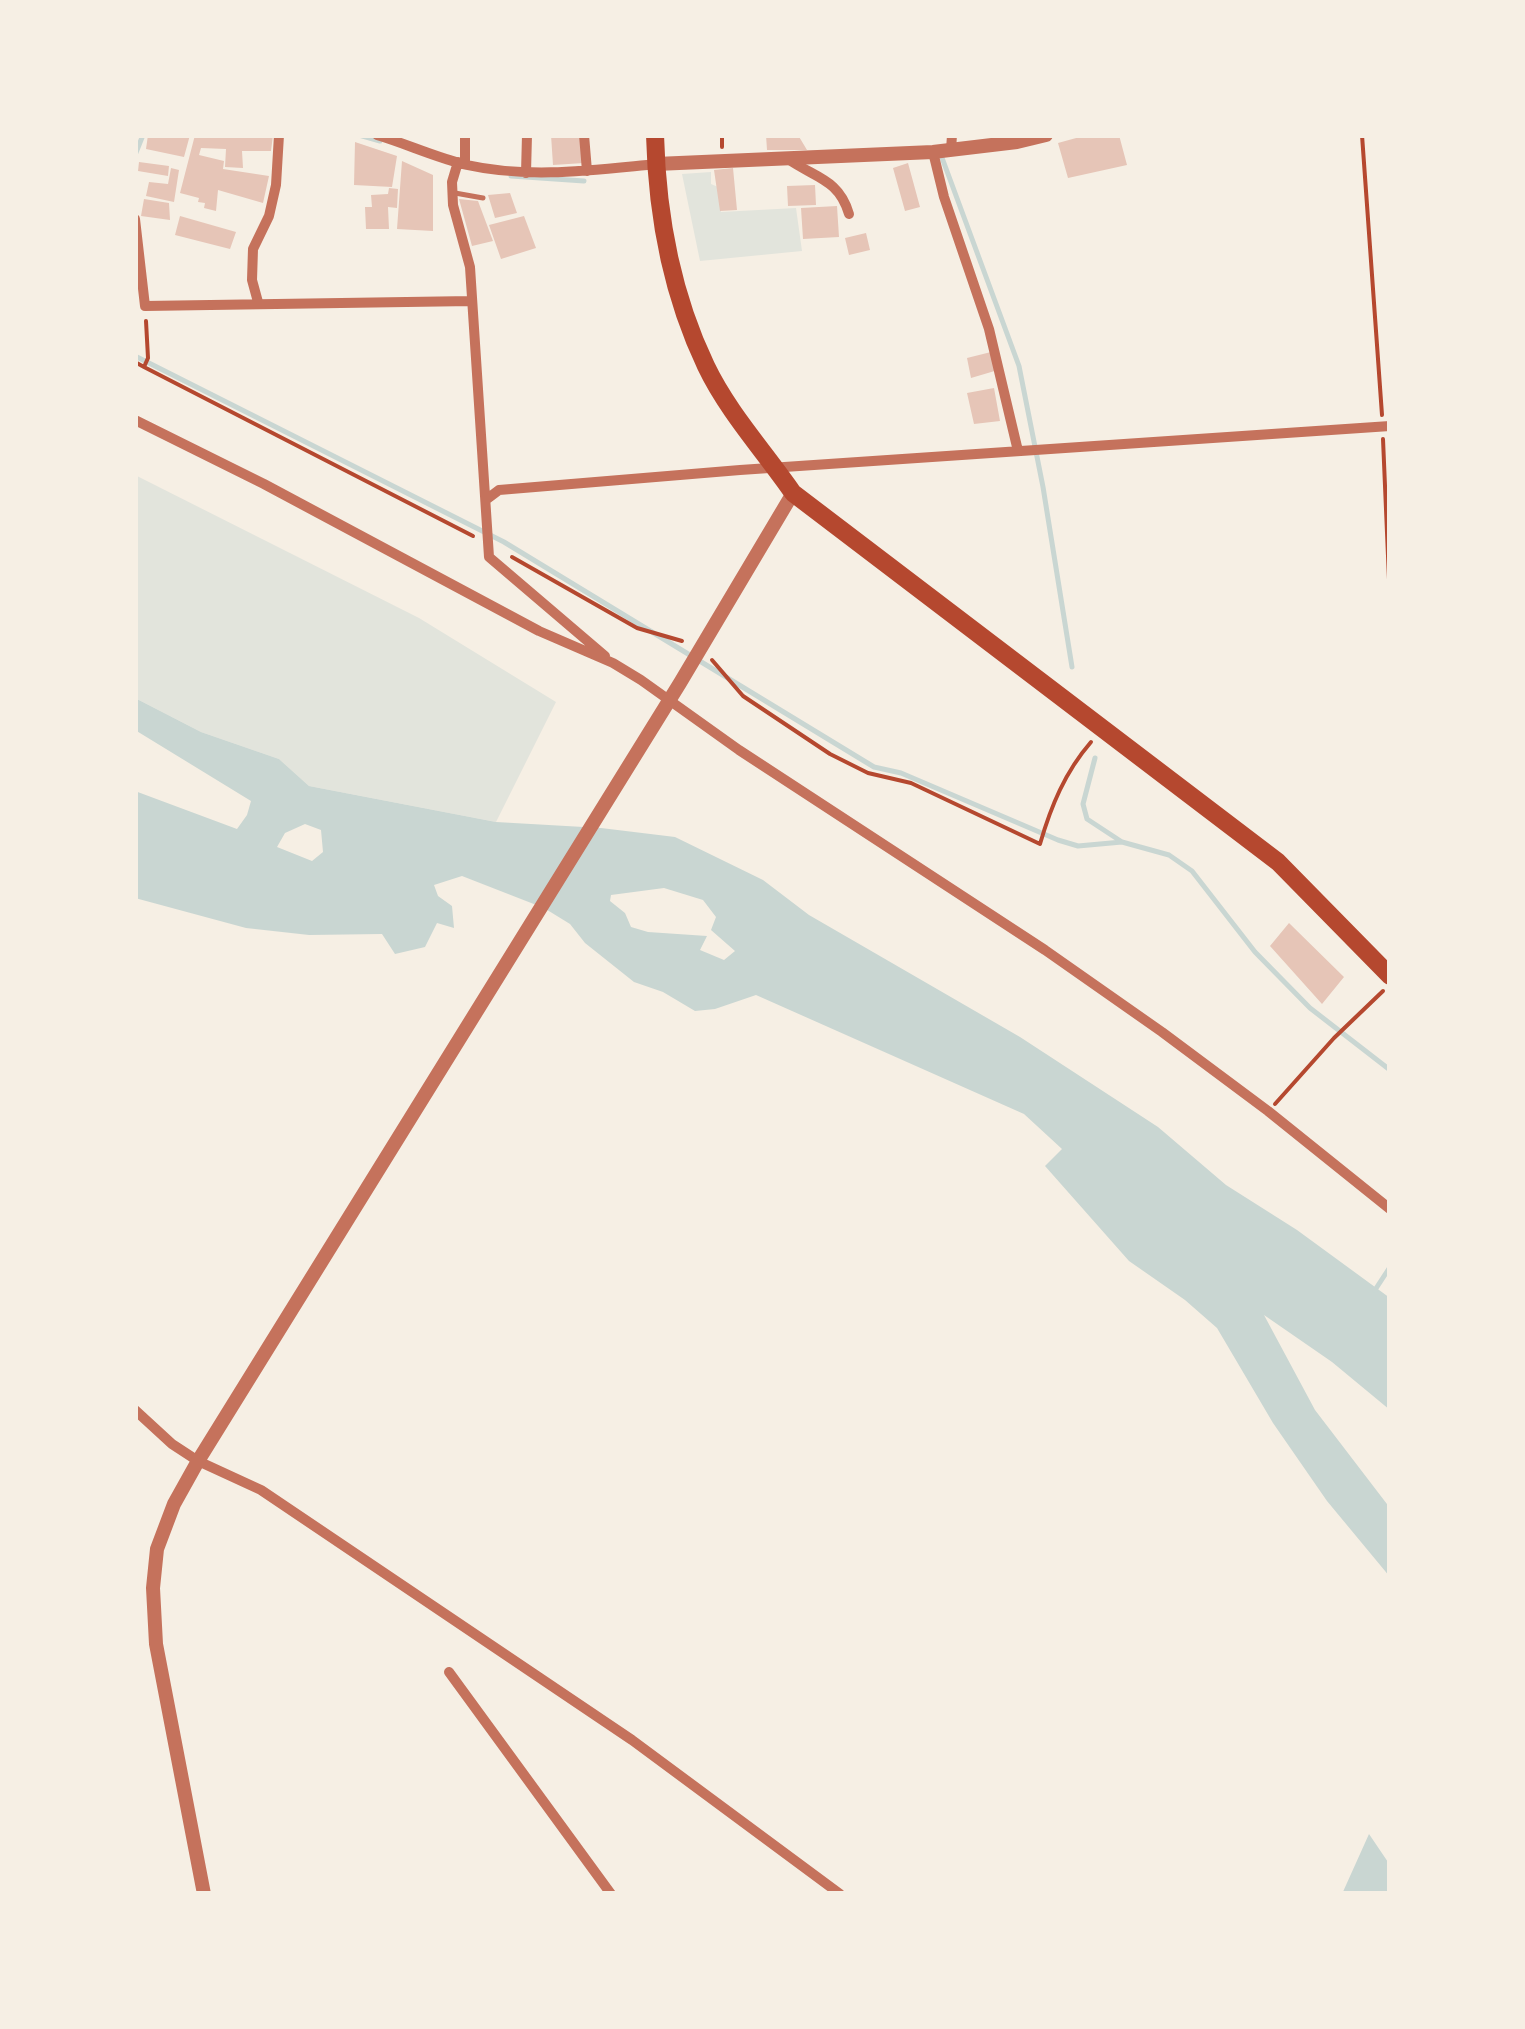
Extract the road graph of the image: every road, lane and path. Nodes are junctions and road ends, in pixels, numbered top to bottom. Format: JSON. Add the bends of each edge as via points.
{"nodes":[{"id":1,"x":279,"y":135,"type":"edge"},
{"id":2,"x":377,"y":135,"type":"edge"},
{"id":3,"x":465,"y":135,"type":"edge"},
{"id":4,"x":526,"y":135,"type":"edge"},
{"id":5,"x":584,"y":135,"type":"edge"},
{"id":6,"x":655,"y":135,"type":"edge"},
{"id":7,"x":1046,"y":135,"type":"edge"},
{"id":8,"x":1362,"y":135,"type":"edge"},
{"id":9,"x":400,"y":138,"type":"edge"},
{"id":10,"x":952,"y":143,"type":"edge"},
{"id":11,"x":933,"y":152,"type":"junction"},
{"id":12,"x":787,"y":159,"type":"junction"},
{"id":13,"x":461,"y":163,"type":"junction"},
{"id":14,"x":656,"y":164,"type":"junction"},
{"id":15,"x":587,"y":171,"type":"junction"},
{"id":16,"x":526,"y":172,"type":"junction"},
{"id":17,"x":452,"y":192,"type":"junction"},
{"id":18,"x":483,"y":198,"type":"dead end"},
{"id":19,"x":849,"y":214,"type":"dead end"},
{"id":20,"x":135,"y":219,"type":"edge"},
{"id":21,"x":472,"y":300,"type":"junction"},
{"id":22,"x":258,"y":302,"type":"junction"},
{"id":23,"x":145,"y":306,"type":"junction"},
{"id":24,"x":135,"y":362,"type":"edge"},
{"id":25,"x":144,"y":367,"type":"junction"},
{"id":26,"x":135,"y":420,"type":"edge"},
{"id":27,"x":1386,"y":426,"type":"edge"},
{"id":28,"x":1018,"y":451,"type":"junction"},
{"id":29,"x":775,"y":468,"type":"junction"},
{"id":30,"x":793,"y":493,"type":"junction"},
{"id":31,"x":488,"y":500,"type":"junction"},
{"id":32,"x":489,"y":544,"type":"junction"},
{"id":33,"x":1390,"y":604,"type":"edge"},
{"id":34,"x":682,"y":641,"type":"dead end"},
{"id":35,"x":712,"y":660,"type":"dead end"},
{"id":36,"x":613,"y":664,"type":"junction"},
{"id":37,"x":1101,"y":730,"type":"junction"},
{"id":38,"x":1390,"y":976,"type":"edge"},
{"id":39,"x":1390,"y":985,"type":"edge"},
{"id":40,"x":1268,"y":1111,"type":"junction"},
{"id":41,"x":1390,"y":1209,"type":"edge"},
{"id":42,"x":135,"y":1410,"type":"edge"},
{"id":43,"x":198,"y":1461,"type":"junction"},
{"id":44,"x":449,"y":1672,"type":"dead end"},
{"id":45,"x":204,"y":1894,"type":"edge"},
{"id":46,"x":611,"y":1894,"type":"edge"},
{"id":47,"x":840,"y":1894,"type":"edge"}],
"edges":[{"from":1,"to":22,"type":"street","via":[[269,216],[253,248]]},
{"from":2,"to":9,"type":"street"},
{"from":3,"to":13,"type":"street"},
{"from":4,"to":16,"type":"street"},
{"from":5,"to":15,"type":"street"},
{"from":6,"to":14,"type":"main road"},
{"from":7,"to":10,"type":"street"},
{"from":8,"to":27,"type":"path"},
{"from":9,"to":13,"type":"street"},
{"from":10,"to":11,"type":"street"},
{"from":11,"to":12,"type":"street"},
{"from":11,"to":28,"type":"street","via":[[989,329]]},
{"from":12,"to":14,"type":"street"},
{"from":12,"to":19,"type":"street","via":[[844,195]]},
{"from":13,"to":16,"type":"street"},
{"from":13,"to":17,"type":"street"},
{"from":14,"to":15,"type":"street"},
{"from":14,"to":29,"type":"main road","via":[[664,233],[706,367]]},
{"from":15,"to":16,"type":"street"},
{"from":17,"to":18,"type":"lane"},
{"from":17,"to":21,"type":"street"},
{"from":20,"to":23,"type":"street"},
{"from":21,"to":22,"type":"street"},
{"from":21,"to":31,"type":"street"},
{"from":22,"to":23,"type":"street"},
{"from":23,"to":25,"type":"path"},
{"from":24,"to":25,"type":"path"},
{"from":25,"to":32,"type":"path"},
{"from":26,"to":36,"type":"street"},
{"from":27,"to":28,"type":"street"},
{"from":27,"to":33,"type":"path"},
{"from":28,"to":29,"type":"street"},
{"from":29,"to":30,"type":"main road"},
{"from":29,"to":31,"type":"street","via":[[499,490]]},
{"from":30,"to":37,"type":"main road"},
{"from":30,"to":43,"type":"street"},
{"from":31,"to":32,"type":"street"},
{"from":32,"to":34,"type":"path","via":[[637,628]]},
{"from":32,"to":36,"type":"street","via":[[489,557]]},
{"from":35,"to":37,"type":"path","via":[[742,696],[830,754],[868,773],[911,783],[1040,844],[1051,806]]},
{"from":36,"to":40,"type":"street","via":[[1045,950]]},
{"from":37,"to":38,"type":"main road","via":[[1278,862]]},
{"from":39,"to":40,"type":"path"},
{"from":40,"to":41,"type":"street"},
{"from":42,"to":43,"type":"street"},
{"from":43,"to":45,"type":"street","via":[[157,1549],[152,1588],[156,1644]]},
{"from":43,"to":47,"type":"street","via":[[260,1490],[513,1659]]},
{"from":44,"to":46,"type":"street"}]}
